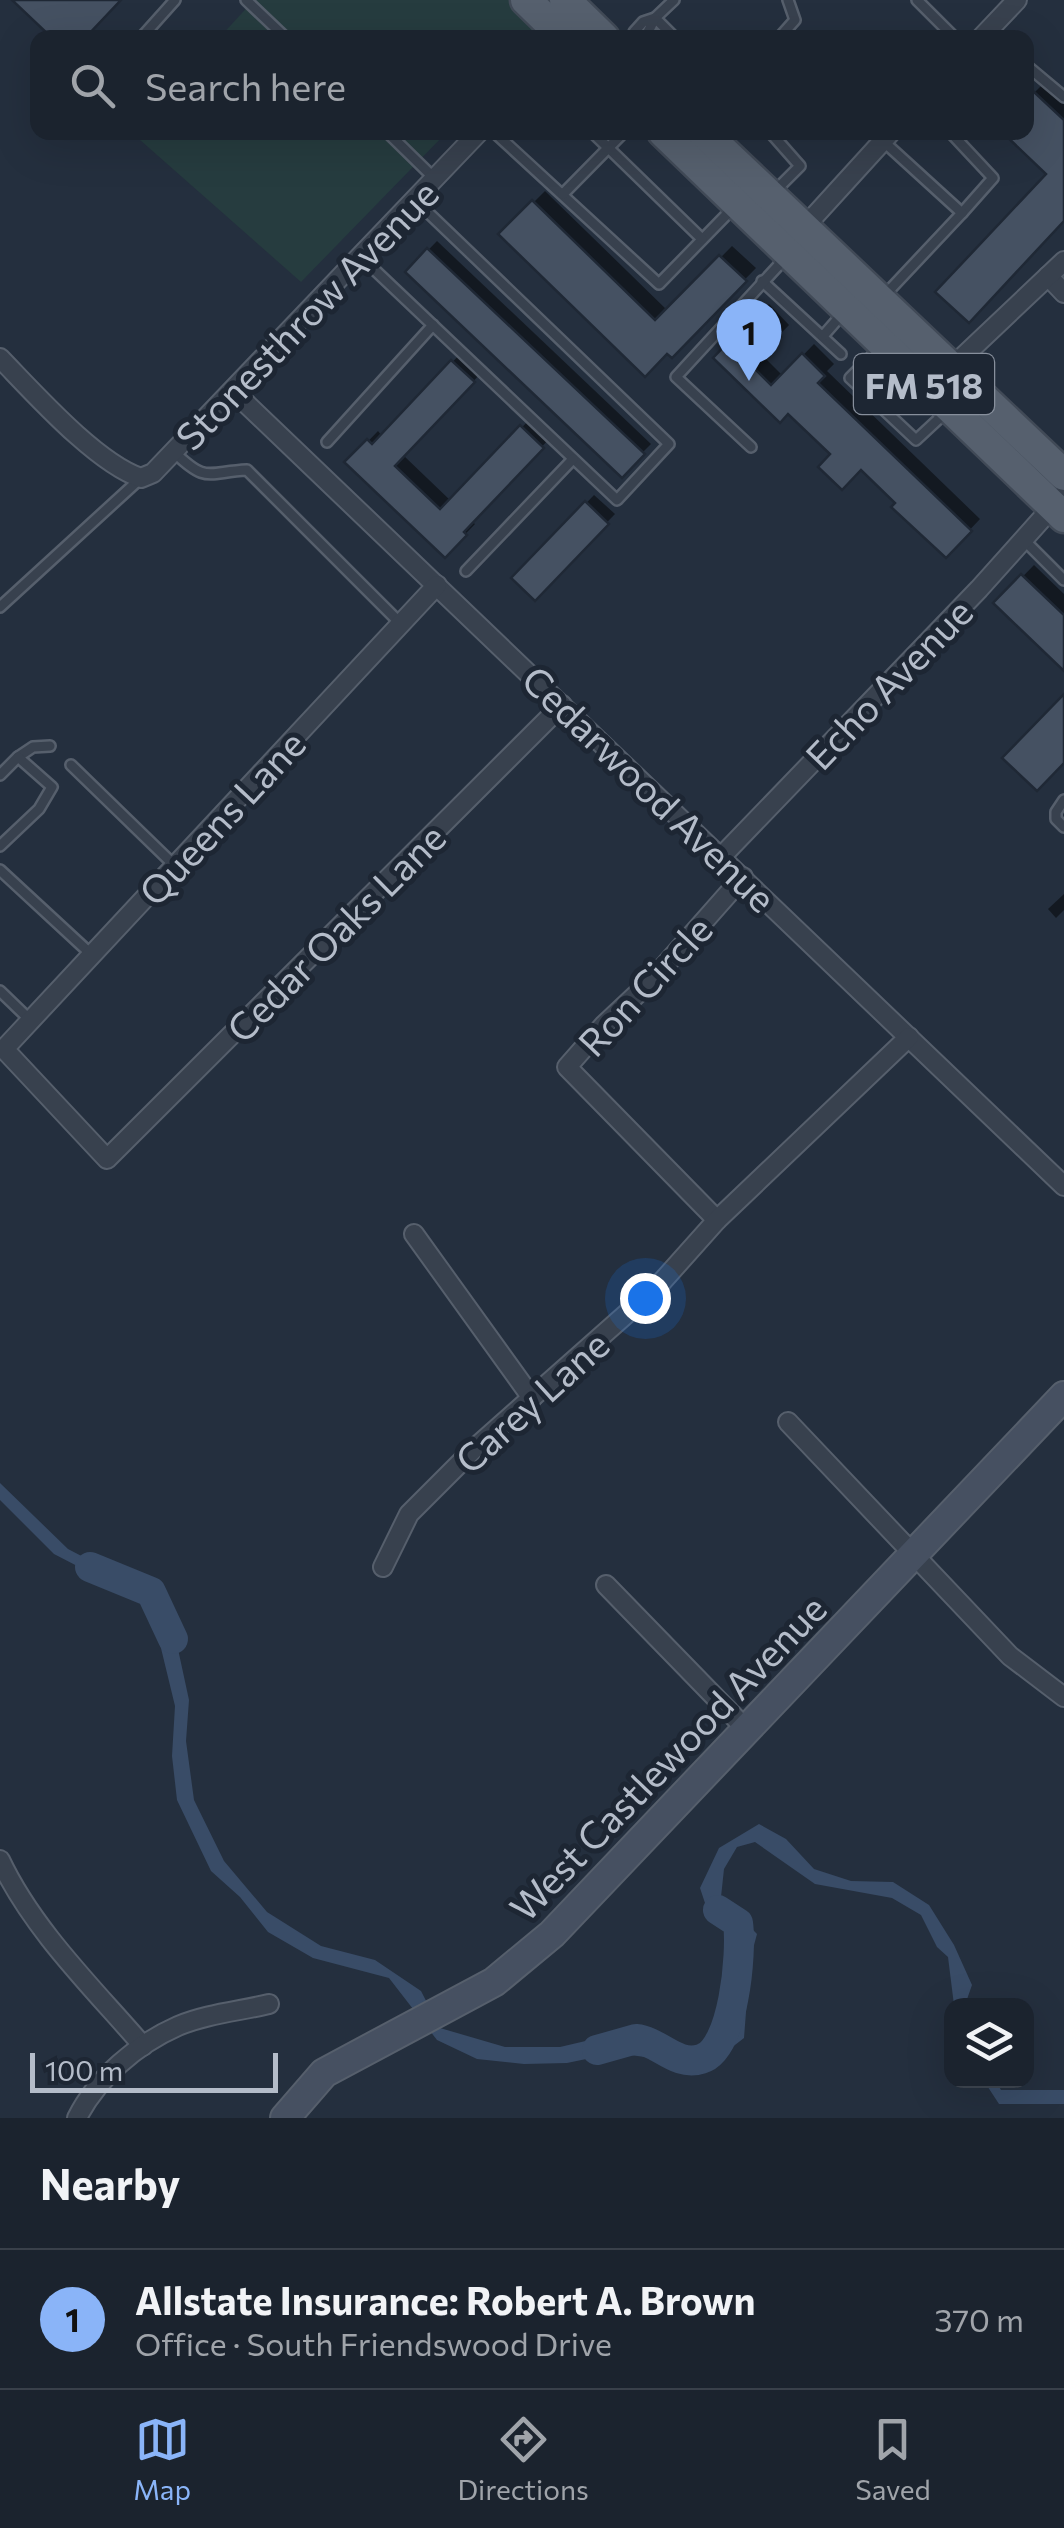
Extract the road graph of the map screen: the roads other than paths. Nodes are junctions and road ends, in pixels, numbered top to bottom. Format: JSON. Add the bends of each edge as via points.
{"nodes":[{"id":1,"x":175,"y":0,"type":"edge"},
{"id":2,"x":246,"y":0,"type":"edge"},
{"id":3,"x":526,"y":0,"type":"edge"},
{"id":4,"x":674,"y":0,"type":"edge"},
{"id":5,"x":788,"y":0,"type":"edge"},
{"id":6,"x":917,"y":0,"type":"edge"},
{"id":7,"x":1017,"y":0,"type":"edge"},
{"id":8,"x":655,"y":18,"type":"junction"},
{"id":9,"x":577,"y":26,"type":"edge"},
{"id":10,"x":148,"y":30,"type":"edge"},
{"id":11,"x":278,"y":30,"type":"edge"},
{"id":12,"x":636,"y":30,"type":"edge"},
{"id":13,"x":649,"y":30,"type":"edge"},
{"id":14,"x":667,"y":30,"type":"edge"},
{"id":15,"x":786,"y":30,"type":"edge"},
{"id":16,"x":947,"y":30,"type":"edge"},
{"id":17,"x":991,"y":30,"type":"edge"},
{"id":18,"x":1034,"y":72,"type":"edge"},
{"id":19,"x":1064,"y":97,"type":"edge"},
{"id":20,"x":395,"y":140,"type":"edge"},
{"id":21,"x":472,"y":140,"type":"edge"},
{"id":22,"x":503,"y":140,"type":"edge"},
{"id":23,"x":601,"y":140,"type":"edge"},
{"id":24,"x":615,"y":140,"type":"edge"},
{"id":25,"x":671,"y":140,"type":"edge"},
{"id":26,"x":710,"y":140,"type":"edge"},
{"id":27,"x":777,"y":140,"type":"edge"},
{"id":28,"x":884,"y":140,"type":"edge"},
{"id":29,"x":890,"y":140,"type":"edge"},
{"id":30,"x":957,"y":140,"type":"edge"},
{"id":31,"x":608,"y":147,"type":"junction"},
{"id":32,"x":436,"y":179,"type":"junction"},
{"id":33,"x":563,"y":194,"type":"junction"},
{"id":34,"x":770,"y":197,"type":"junction"},
{"id":35,"x":415,"y":200,"type":"junction"},
{"id":36,"x":737,"y":204,"type":"junction"},
{"id":37,"x":962,"y":213,"type":"junction"},
{"id":38,"x":795,"y":238,"type":"junction"},
{"id":39,"x":702,"y":239,"type":"junction"},
{"id":40,"x":361,"y":257,"type":"junction"},
{"id":41,"x":1064,"y":261,"type":"edge"},
{"id":42,"x":1048,"y":276,"type":"junction"},
{"id":43,"x":762,"y":281,"type":"junction"},
{"id":44,"x":1064,"y":292,"type":"edge"},
{"id":45,"x":880,"y":300,"type":"junction"},
{"id":46,"x":846,"y":310,"type":"junction"},
{"id":47,"x":433,"y":325,"type":"junction"},
{"id":48,"x":823,"y":336,"type":"junction"},
{"id":49,"x":883,"y":345,"type":"junction"},
{"id":50,"x":842,"y":354,"type":"dead end"},
{"id":51,"x":0,"y":358,"type":"edge"},
{"id":52,"x":951,"y":368,"type":"junction"},
{"id":53,"x":234,"y":392,"type":"junction"},
{"id":54,"x":950,"y":408,"type":"junction"},
{"id":55,"x":326,"y":442,"type":"dead end"},
{"id":56,"x":751,"y":447,"type":"dead end"},
{"id":57,"x":174,"y":452,"type":"junction"},
{"id":58,"x":572,"y":459,"type":"junction"},
{"id":59,"x":132,"y":475,"type":"junction"},
{"id":60,"x":1064,"y":475,"type":"edge"},
{"id":61,"x":1060,"y":506,"type":"edge"},
{"id":62,"x":1023,"y":539,"type":"junction"},
{"id":63,"x":466,"y":572,"type":"dead end"},
{"id":64,"x":1064,"y":580,"type":"edge"},
{"id":65,"x":437,"y":585,"type":"junction"},
{"id":66,"x":0,"y":607,"type":"edge"},
{"id":67,"x":401,"y":624,"type":"junction"},
{"id":68,"x":562,"y":705,"type":"junction"},
{"id":69,"x":50,"y":746,"type":"dead end"},
{"id":70,"x":18,"y":757,"type":"junction"},
{"id":71,"x":72,"y":765,"type":"dead end"},
{"id":72,"x":0,"y":776,"type":"edge"},
{"id":73,"x":1064,"y":800,"type":"edge"},
{"id":74,"x":1064,"y":827,"type":"edge"},
{"id":75,"x":0,"y":846,"type":"edge"},
{"id":76,"x":721,"y":857,"type":"junction"},
{"id":77,"x":175,"y":866,"type":"junction"},
{"id":78,"x":0,"y":870,"type":"edge"},
{"id":79,"x":743,"y":878,"type":"junction"},
{"id":80,"x":92,"y":955,"type":"junction"},
{"id":81,"x":0,"y":990,"type":"edge"},
{"id":82,"x":31,"y":1020,"type":"junction"},
{"id":83,"x":909,"y":1037,"type":"junction"},
{"id":84,"x":1,"y":1049,"type":"edge"},
{"id":85,"x":1064,"y":1186,"type":"edge"},
{"id":86,"x":717,"y":1220,"type":"junction"},
{"id":87,"x":414,"y":1234,"type":"dead end"},
{"id":88,"x":1064,"y":1396,"type":"edge"},
{"id":89,"x":532,"y":1398,"type":"junction"},
{"id":90,"x":788,"y":1422,"type":"dead end"},
{"id":91,"x":914,"y":1554,"type":"junction"},
{"id":92,"x":384,"y":1566,"type":"dead end"},
{"id":93,"x":606,"y":1585,"type":"dead end"},
{"id":94,"x":1064,"y":1697,"type":"edge"},
{"id":95,"x":747,"y":1730,"type":"junction"},
{"id":96,"x":0,"y":1860,"type":"edge"},
{"id":97,"x":269,"y":2004,"type":"dead end"},
{"id":98,"x":144,"y":2046,"type":"junction"},
{"id":99,"x":76,"y":2118,"type":"edge"},
{"id":100,"x":285,"y":2118,"type":"edge"}],
"edges":[{"from":1,"to":10,"type":"lane"},
{"from":2,"to":11,"type":"lane"},
{"from":3,"to":9,"type":"main road"},
{"from":4,"to":8,"type":"lane"},
{"from":5,"to":15,"type":"lane","via":[[794,20]]},
{"from":6,"to":16,"type":"lane"},
{"from":7,"to":17,"type":"street"},
{"from":8,"to":12,"type":"lane"},
{"from":8,"to":13,"type":"lane"},
{"from":8,"to":14,"type":"lane"},
{"from":18,"to":19,"type":"lane"},
{"from":20,"to":32,"type":"lane"},
{"from":21,"to":32,"type":"street","name":"Stonesthrow Avenue"},
{"from":22,"to":33,"type":"lane"},
{"from":23,"to":31,"type":"lane"},
{"from":24,"to":31,"type":"lane"},
{"from":25,"to":36,"type":"main road","number":"FM 518"},
{"from":26,"to":34,"type":"main road","number":"FM 518"},
{"from":27,"to":34,"type":"lane","via":[[800,166]]},
{"from":28,"to":38,"type":"street"},
{"from":29,"to":37,"type":"lane"},
{"from":30,"to":37,"type":"lane","via":[[993,178]]},
{"from":31,"to":33,"type":"lane"},
{"from":31,"to":39,"type":"lane"},
{"from":32,"to":35,"type":"street","name":"Stonesthrow Avenue"},
{"from":33,"to":39,"type":"lane","via":[[659,284]]},
{"from":34,"to":38,"type":"main road","number":"FM 518"},
{"from":35,"to":40,"type":"street","name":"Stonesthrow Avenue"},
{"from":35,"to":58,"type":"lane","via":[[668,444],[617,500]]},
{"from":36,"to":38,"type":"main road","number":"FM 518"},
{"from":36,"to":39,"type":"lane"},
{"from":37,"to":45,"type":"lane"},
{"from":38,"to":43,"type":"lane"},
{"from":38,"to":45,"type":"main road","number":"FM 518"},
{"from":38,"to":46,"type":"main road","number":"FM 518"},
{"from":40,"to":47,"type":"lane"},
{"from":40,"to":53,"type":"street","name":"Stonesthrow Avenue"},
{"from":41,"to":42,"type":"street"},
{"from":42,"to":44,"type":"street"},
{"from":42,"to":52,"type":"street"},
{"from":43,"to":48,"type":"lane"},
{"from":43,"to":56,"type":"lane","via":[[676,377]]},
{"from":45,"to":52,"type":"main road","number":"FM 518"},
{"from":46,"to":48,"type":"lane"},
{"from":46,"to":49,"type":"main road","number":"FM 518"},
{"from":47,"to":55,"type":"lane"},
{"from":47,"to":58,"type":"lane"},
{"from":48,"to":50,"type":"lane"},
{"from":49,"to":54,"type":"main road","number":"FM 518"},
{"from":49,"to":54,"type":"lane","via":[[850,378],[916,440]]},
{"from":51,"to":59,"type":"street"},
{"from":52,"to":60,"type":"main road","number":"FM 518"},
{"from":53,"to":57,"type":"street","name":"Stonesthrow Avenue"},
{"from":53,"to":65,"type":"street","name":"Cedarwood Avenue"},
{"from":54,"to":61,"type":"main road","number":"FM 518"},
{"from":57,"to":59,"type":"street","name":"Stonesthrow Avenue","via":[[154,473]]},
{"from":57,"to":67,"type":"lane","via":[[205,476],[247,470]]},
{"from":58,"to":63,"type":"lane"},
{"from":59,"to":66,"type":"lane"},
{"from":61,"to":62,"type":"street","name":"Echo Avenue"},
{"from":62,"to":64,"type":"lane"},
{"from":62,"to":76,"type":"street","name":"Echo Avenue"},
{"from":65,"to":67,"type":"street","name":"Queens Lane"},
{"from":65,"to":68,"type":"street","name":"Cedarwood Avenue"},
{"from":67,"to":77,"type":"street","name":"Queens Lane"},
{"from":68,"to":76,"type":"street","name":"Cedarwood Avenue"},
{"from":68,"to":84,"type":"street","name":"Cedar Oaks Lane","via":[[108,1159]]},
{"from":69,"to":70,"type":"lane","via":[[33,746]]},
{"from":70,"to":72,"type":"lane"},
{"from":70,"to":75,"type":"lane","via":[[52,787]]},
{"from":71,"to":77,"type":"lane"},
{"from":73,"to":74,"type":"lane","via":[[1056,819]]},
{"from":76,"to":79,"type":"street","name":"Cedarwood Avenue"},
{"from":77,"to":80,"type":"street","name":"Queens Lane"},
{"from":78,"to":80,"type":"lane"},
{"from":79,"to":83,"type":"street","name":"Cedarwood Avenue"},
{"from":79,"to":86,"type":"street","name":"Ron Circle","via":[[567,1067]]},
{"from":80,"to":82,"type":"street","name":"Queens Lane"},
{"from":81,"to":82,"type":"lane"},
{"from":82,"to":84,"type":"street","name":"Queens Lane"},
{"from":83,"to":85,"type":"street","name":"Cedarwood Avenue"},
{"from":83,"to":86,"type":"street","name":"Carey Lane"},
{"from":86,"to":89,"type":"street","name":"Carey Lane","via":[[659,1285]]},
{"from":87,"to":89,"type":"street"},
{"from":88,"to":91,"type":"street","name":"West Castlewood Avenue"},
{"from":89,"to":92,"type":"street","name":"Carey Lane","via":[[409,1514]]},
{"from":90,"to":91,"type":"street"},
{"from":91,"to":94,"type":"street","via":[[1010,1656]]},
{"from":91,"to":95,"type":"street","name":"West Castlewood Avenue"},
{"from":93,"to":95,"type":"street"},
{"from":95,"to":100,"type":"street","name":"West Castlewood Avenue","via":[[579,1908],[494,1982],[324,2073]]},
{"from":96,"to":98,"type":"street","via":[[57,1947]]},
{"from":97,"to":98,"type":"street","via":[[180,2025]]},
{"from":98,"to":99,"type":"street","via":[[114,2069]]}]}
